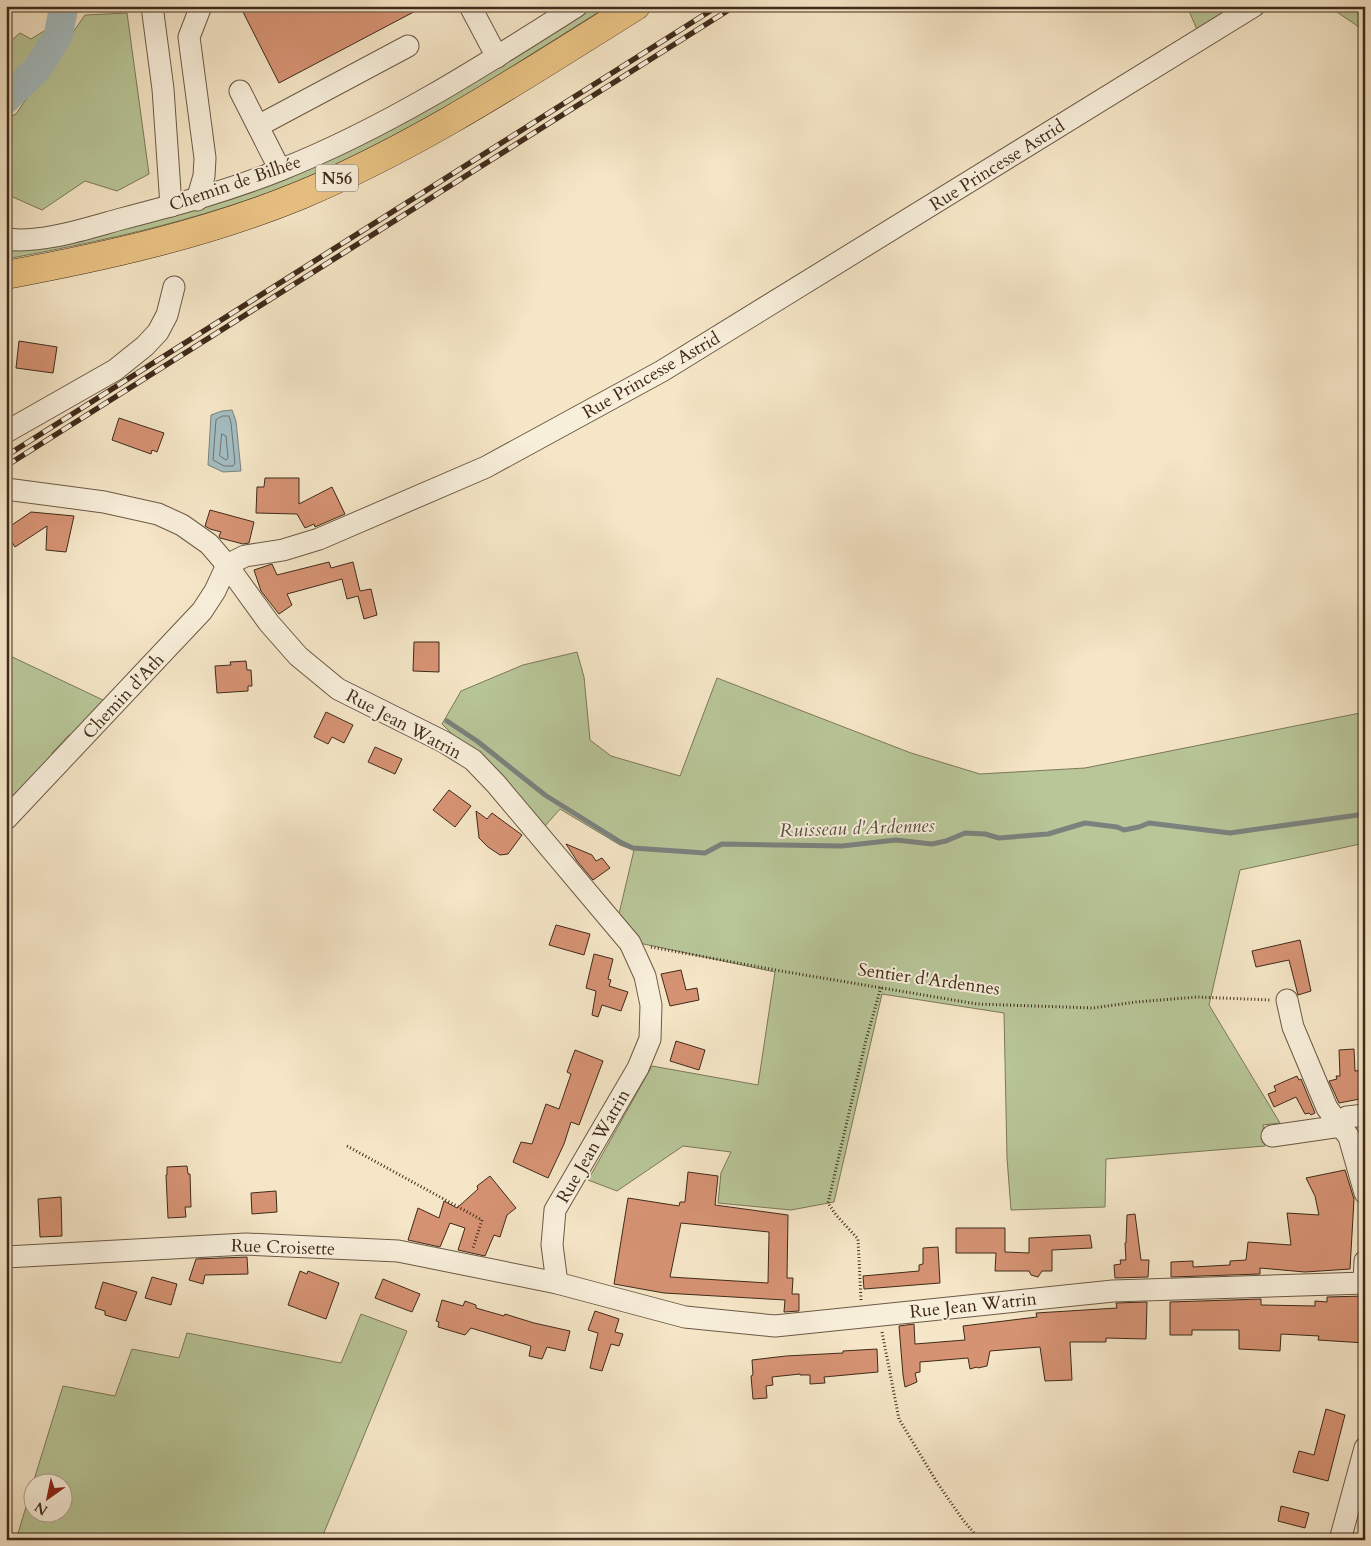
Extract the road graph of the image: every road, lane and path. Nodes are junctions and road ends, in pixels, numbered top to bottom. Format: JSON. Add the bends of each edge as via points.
{"nodes":[{"id":1,"x":152,"y":6,"type":"edge"},
{"id":2,"x":201,"y":6,"type":"edge"},
{"id":3,"x":470,"y":6,"type":"edge"},
{"id":4,"x":577,"y":6,"type":"edge"},
{"id":5,"x":636,"y":6,"type":"edge"},
{"id":6,"x":1254,"y":6,"type":"edge"},
{"id":7,"x":408,"y":46,"type":"dead end"},
{"id":8,"x":497,"y":57,"type":"junction"},
{"id":9,"x":240,"y":91,"type":"dead end"},
{"id":10,"x":258,"y":126,"type":"junction"},
{"id":11,"x":280,"y":170,"type":"junction"},
{"id":12,"x":197,"y":200,"type":"junction"},
{"id":13,"x":171,"y":206,"type":"junction"},
{"id":14,"x":6,"y":239,"type":"edge"},
{"id":15,"x":6,"y":275,"type":"edge"},
{"id":16,"x":174,"y":287,"type":"dead end"},
{"id":17,"x":6,"y":432,"type":"edge"},
{"id":18,"x":6,"y":489,"type":"edge"},
{"id":19,"x":228,"y":565,"type":"junction"},
{"id":20,"x":6,"y":819,"type":"edge"},
{"id":21,"x":630,"y":943,"type":"junction"},
{"id":22,"x":881,"y":987,"type":"junction"},
{"id":23,"x":1287,"y":1000,"type":"joint"},
{"id":24,"x":1365,"y":1115,"type":"edge"},
{"id":25,"x":1341,"y":1126,"type":"junction"},
{"id":26,"x":1272,"y":1136,"type":"dead end"},
{"id":27,"x":348,"y":1146,"type":"dead end"},
{"id":28,"x":1365,"y":1193,"type":"edge"},
{"id":29,"x":6,"y":1257,"type":"edge"},
{"id":30,"x":1365,"y":1261,"type":"edge"},
{"id":31,"x":469,"y":1265,"type":"junction"},
{"id":32,"x":557,"y":1283,"type":"junction"},
{"id":33,"x":1364,"y":1283,"type":"edge"},
{"id":34,"x":871,"y":1317,"type":"junction"},
{"id":35,"x":1365,"y":1448,"type":"edge"},
{"id":36,"x":980,"y":1540,"type":"edge"},
{"id":37,"x":1340,"y":1540,"type":"edge"}],
"edges":[{"from":1,"to":13,"type":"street","via":[[163,89]]},
{"from":2,"to":12,"type":"street","via":[[189,37],[205,158]]},
{"from":3,"to":8,"type":"street"},
{"from":4,"to":8,"type":"street","name":"Chemin de Bilhée"},
{"from":5,"to":15,"type":"highway","number":"N56","via":[[422,137],[300,195],[155,244]]},
{"from":6,"to":19,"type":"street","name":"Rue Princesse Astrid","via":[[662,371],[486,467],[318,539],[283,550],[245,556]]},
{"from":7,"to":10,"type":"street"},
{"from":8,"to":11,"type":"street","name":"Chemin de Bilhée","via":[[349,139]]},
{"from":9,"to":10,"type":"street"},
{"from":10,"to":11,"type":"street"},
{"from":11,"to":12,"type":"street","name":"Chemin de Bilhée"},
{"from":12,"to":13,"type":"street","name":"Chemin de Bilhée"},
{"from":13,"to":14,"type":"street","name":"Chemin de Bilhée","via":[[38,239]]},
{"from":16,"to":17,"type":"street","via":[[167,315],[145,346],[115,370]]},
{"from":18,"to":19,"type":"street","via":[[104,502],[158,514],[182,525],[209,544]]},
{"from":19,"to":20,"type":"street","name":"Chemin d'Ath","via":[[202,611]]},
{"from":19,"to":21,"type":"street","name":"Rue Jean Watrin","via":[[269,623],[298,656],[338,689],[473,760]]},
{"from":21,"to":22,"type":"path","name":"Sentier d'Ardennes"},
{"from":21,"to":32,"type":"street","name":"Rue Jean Watrin","via":[[645,976],[649,995],[650,1039],[638,1068],[555,1210],[552,1245]]},
{"from":22,"to":23,"type":"path","name":"Sentier d'Ardennes","via":[[977,1004],[1093,1008],[1197,997]]},
{"from":22,"to":34,"type":"path","via":[[828,1203],[858,1238],[860,1293]]},
{"from":23,"to":25,"type":"street","via":[[1293,1027],[1326,1108]]},
{"from":24,"to":25,"type":"street","via":[[1347,1117]]},
{"from":25,"to":26,"type":"street"},
{"from":25,"to":28,"type":"street","via":[[1349,1137]]},
{"from":27,"to":31,"type":"path","via":[[482,1220]]},
{"from":29,"to":31,"type":"street","name":"Rue Croisette","via":[[246,1244],[398,1251]]},
{"from":30,"to":33,"type":"street"},
{"from":31,"to":32,"type":"street","name":"Rue Croisette"},
{"from":32,"to":34,"type":"street","name":"Rue Jean Watrin","via":[[685,1317],[774,1326]]},
{"from":33,"to":34,"type":"street","name":"Rue Jean Watrin","via":[[1113,1291]]},
{"from":34,"to":36,"type":"path","via":[[900,1419],[938,1484]]},
{"from":35,"to":37,"type":"street"}]}
